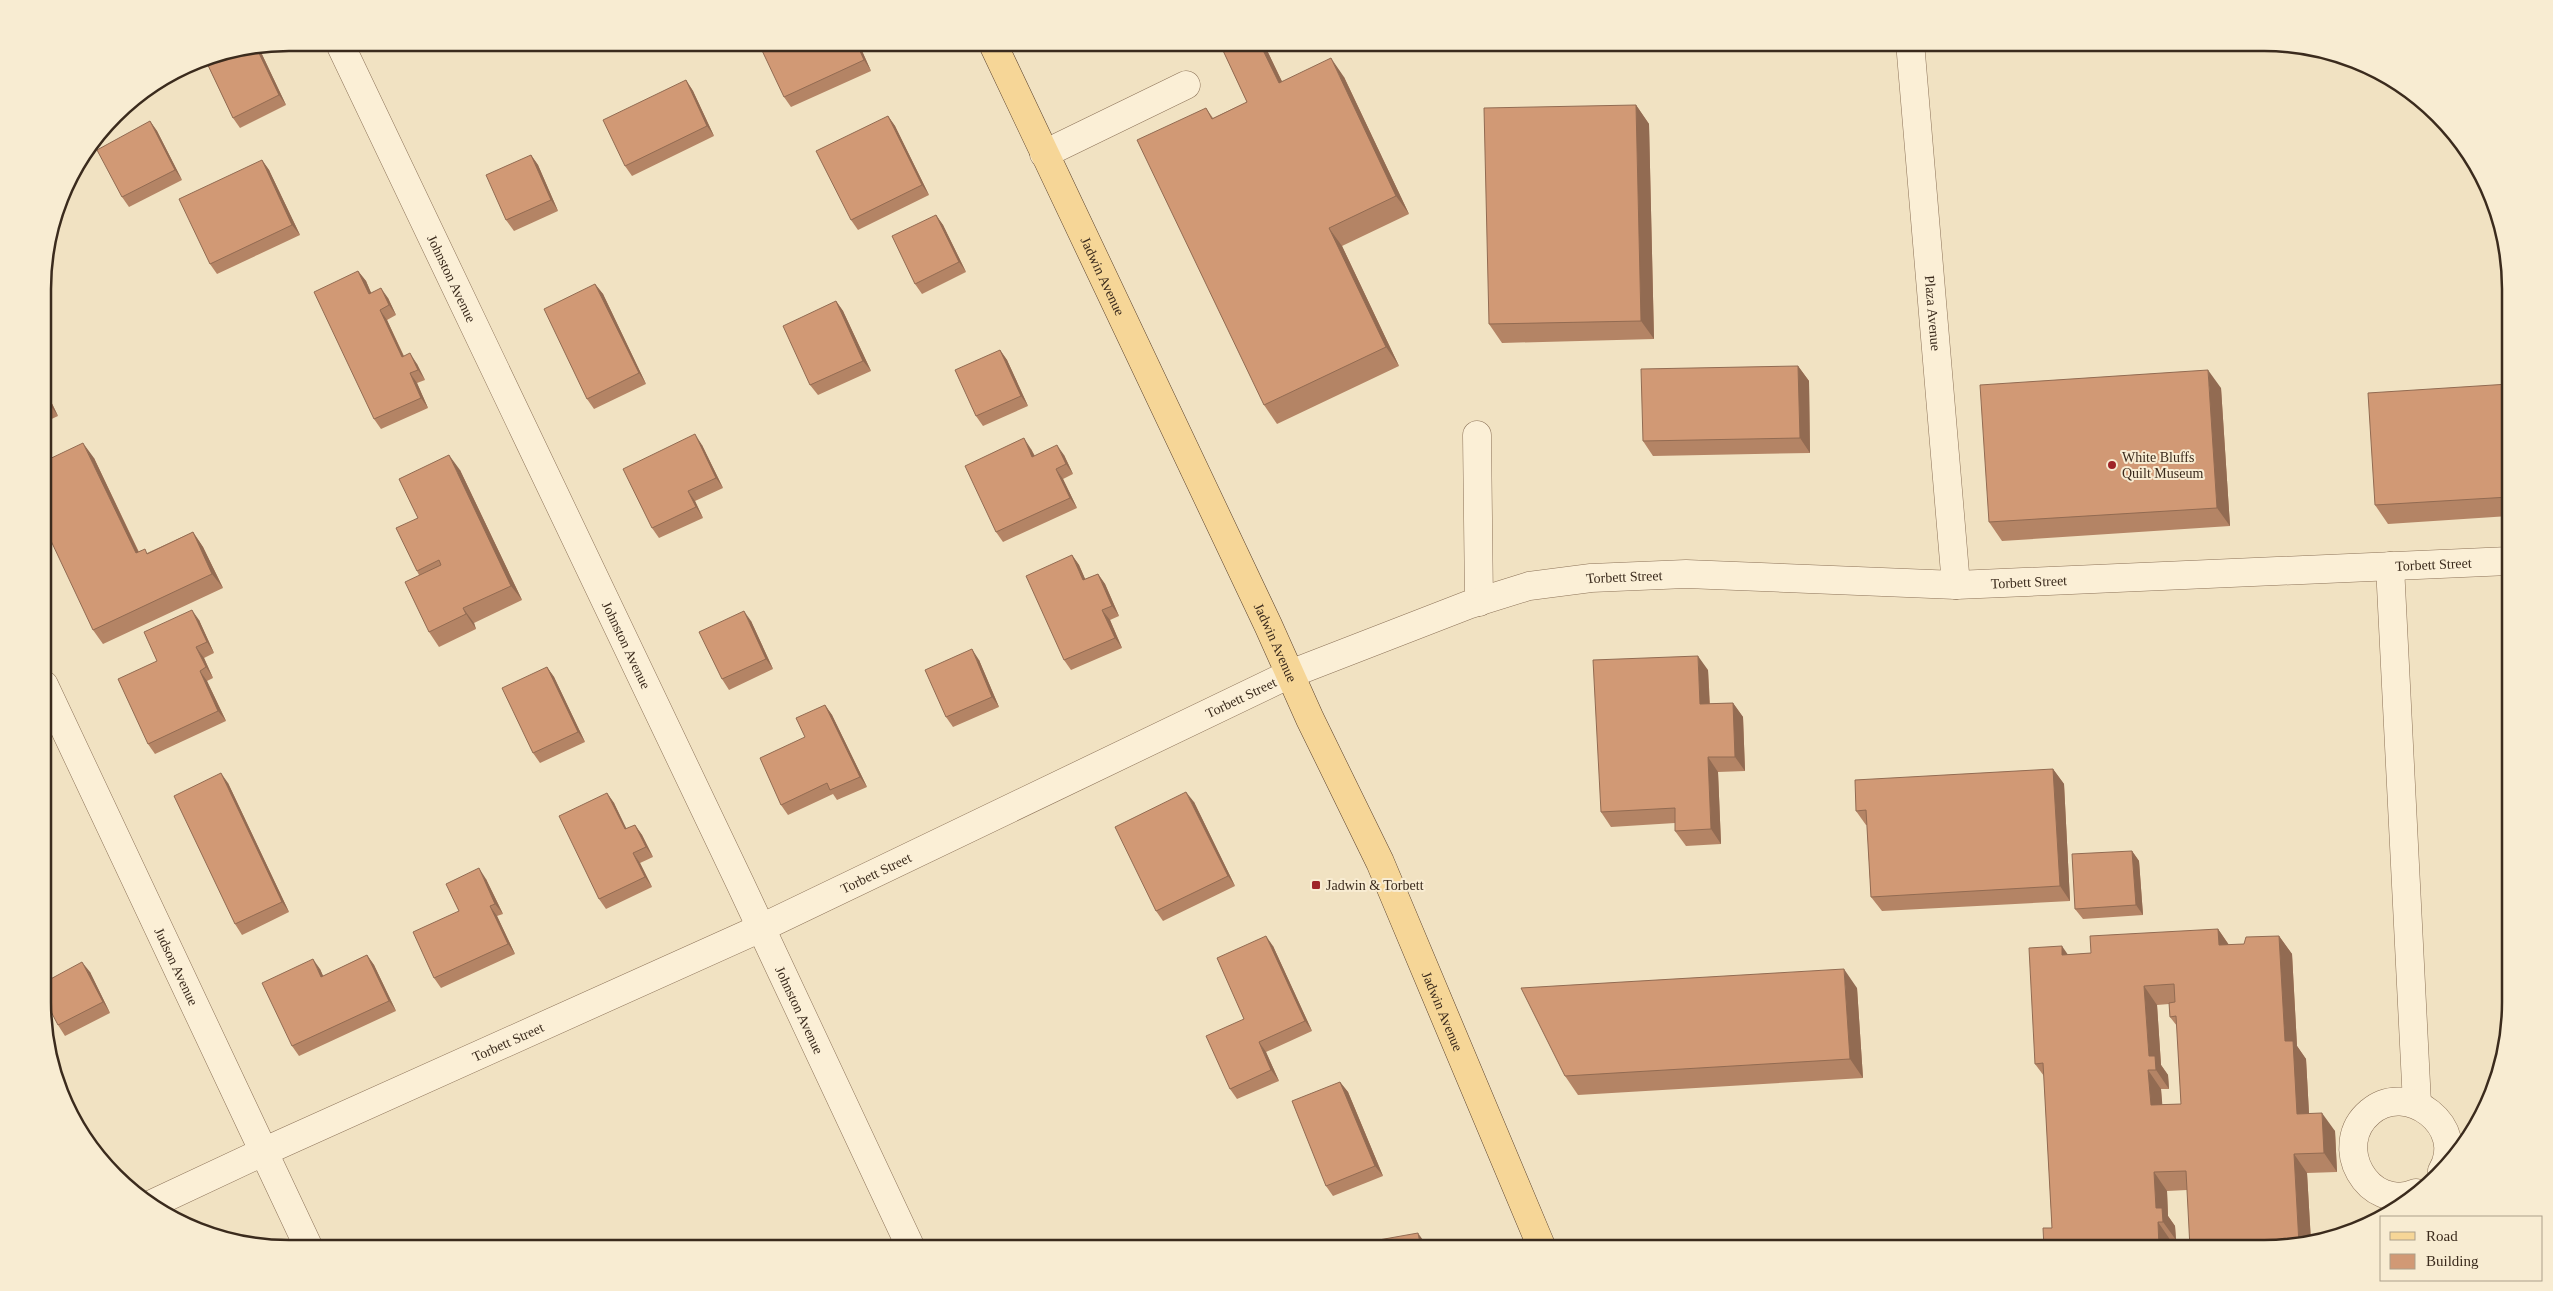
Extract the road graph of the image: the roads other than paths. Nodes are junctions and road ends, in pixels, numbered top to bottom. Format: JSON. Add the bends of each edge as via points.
{"nodes":[{"id":1,"x":343,"y":51,"type":"edge"},
{"id":2,"x":996,"y":51,"type":"edge"},
{"id":3,"x":1911,"y":51,"type":"edge"},
{"id":4,"x":1186,"y":85,"type":"dead end"},
{"id":5,"x":1044,"y":154,"type":"junction"},
{"id":6,"x":1477,"y":435,"type":"dead end"},
{"id":7,"x":2502,"y":561,"type":"edge"},
{"id":8,"x":2390,"y":566,"type":"junction"},
{"id":9,"x":1956,"y":585,"type":"junction"},
{"id":10,"x":1480,"y":602,"type":"junction"},
{"id":11,"x":1290,"y":674,"type":"junction"},
{"id":12,"x":51,"y":700,"type":"edge"},
{"id":13,"x":761,"y":928,"type":"junction"},
{"id":14,"x":2417,"y":1104,"type":"junction"},
{"id":15,"x":263,"y":1152,"type":"junction"},
{"id":16,"x":2447,"y":1154,"type":"edge"},
{"id":17,"x":2402,"y":1196,"type":"edge"},
{"id":18,"x":159,"y":1201,"type":"edge"},
{"id":19,"x":305,"y":1240,"type":"edge"},
{"id":20,"x":907,"y":1240,"type":"edge"},
{"id":21,"x":1539,"y":1240,"type":"edge"}],
"edges":[{"from":1,"to":13,"type":"street","name":"Johnston Avenue"},
{"from":2,"to":5,"type":"main road","name":"Jadwin Avenue"},
{"from":3,"to":9,"type":"street","name":"Plaza Avenue"},
{"from":4,"to":5,"type":"street"},
{"from":5,"to":11,"type":"main road","name":"Jadwin Avenue"},
{"from":6,"to":10,"type":"street"},
{"from":7,"to":8,"type":"street","name":"Torbett Street"},
{"from":8,"to":9,"type":"street","name":"Torbett Street"},
{"from":8,"to":14,"type":"street"},
{"from":9,"to":10,"type":"street","name":"Torbett Street","via":[[1686,574],[1591,578],[1529,586]]},
{"from":10,"to":11,"type":"street","name":"Torbett Street"},
{"from":11,"to":13,"type":"street","name":"Torbett Street"},
{"from":11,"to":21,"type":"main road","name":"Jadwin Avenue","via":[[1380,862]]},
{"from":12,"to":15,"type":"street","name":"Judson Avenue"},
{"from":13,"to":15,"type":"street","name":"Torbett Street"},
{"from":13,"to":20,"type":"street","name":"Johnston Avenue"},
{"from":14,"to":16,"type":"street","via":[[2440,1123]]},
{"from":14,"to":17,"type":"street","via":[[2400,1101],[2384,1104],[2359,1124],[2353,1139],[2352,1156],[2357,1171],[2368,1185],[2382,1193]]},
{"from":15,"to":18,"type":"street","name":"Torbett Street"},
{"from":15,"to":19,"type":"street","name":"Judson Avenue"}]}
